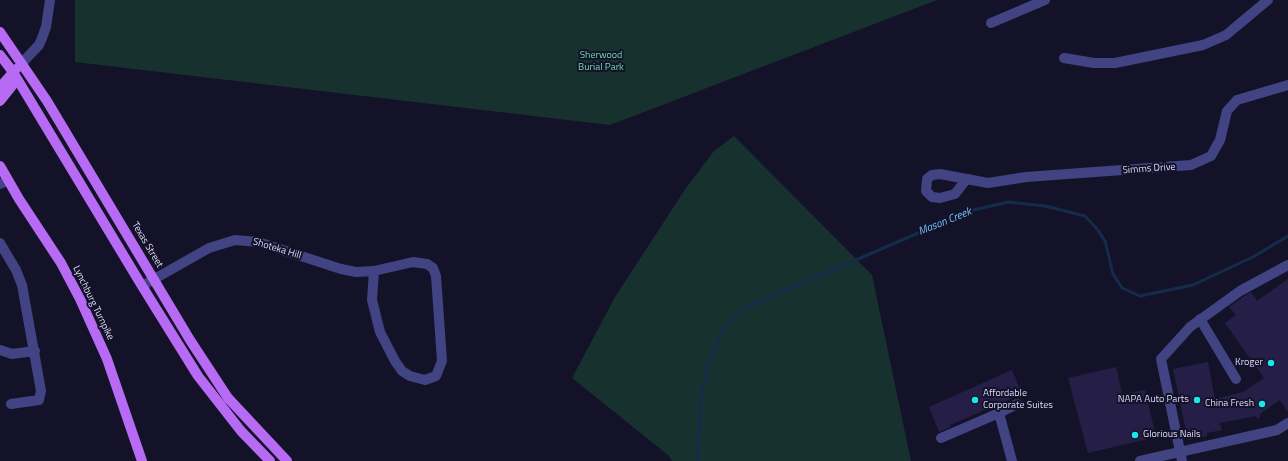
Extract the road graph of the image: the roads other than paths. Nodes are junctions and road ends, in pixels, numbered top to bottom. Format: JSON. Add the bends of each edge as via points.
{"nodes":[{"id":1,"x":50,"y":0,"type":"edge"},
{"id":2,"x":1045,"y":0,"type":"edge"},
{"id":3,"x":1268,"y":0,"type":"edge"},
{"id":4,"x":991,"y":22,"type":"dead end"},
{"id":5,"x":0,"y":32,"type":"edge"},
{"id":6,"x":0,"y":55,"type":"edge"},
{"id":7,"x":1064,"y":58,"type":"dead end"},
{"id":8,"x":22,"y":63,"type":"junction"},
{"id":9,"x":13,"y":72,"type":"junction"},
{"id":10,"x":1288,"y":85,"type":"edge"},
{"id":11,"x":0,"y":93,"type":"edge"},
{"id":12,"x":0,"y":100,"type":"edge"},
{"id":13,"x":0,"y":166,"type":"edge"},
{"id":14,"x":969,"y":179,"type":"dead end"},
{"id":15,"x":4,"y":182,"type":"edge"},
{"id":16,"x":0,"y":243,"type":"edge"},
{"id":17,"x":1288,"y":265,"type":"edge"},
{"id":18,"x":374,"y":271,"type":"junction"},
{"id":19,"x":153,"y":279,"type":"junction"},
{"id":20,"x":142,"y":286,"type":"junction"},
{"id":21,"x":1200,"y":319,"type":"junction"},
{"id":22,"x":0,"y":350,"type":"edge"},
{"id":23,"x":35,"y":351,"type":"junction"},
{"id":24,"x":1236,"y":379,"type":"dead end"},
{"id":25,"x":11,"y":404,"type":"dead end"},
{"id":26,"x":1017,"y":404,"type":"dead end"},
{"id":27,"x":999,"y":413,"type":"junction"},
{"id":28,"x":1288,"y":423,"type":"edge"},
{"id":29,"x":941,"y":438,"type":"dead end"},
{"id":30,"x":1181,"y":456,"type":"edge"},
{"id":31,"x":142,"y":461,"type":"edge"},
{"id":32,"x":270,"y":461,"type":"edge"},
{"id":33,"x":287,"y":461,"type":"edge"},
{"id":34,"x":1012,"y":461,"type":"edge"},
{"id":35,"x":1140,"y":461,"type":"edge"}],
"edges":[{"from":1,"to":8,"type":"street","via":[[42,38]]},
{"from":2,"to":4,"type":"street"},
{"from":3,"to":7,"type":"street","via":[[1226,35],[1203,45],[1115,63],[1094,63]]},
{"from":5,"to":8,"type":"main road","name":"Texas Street"},
{"from":6,"to":9,"type":"main road"},
{"from":8,"to":9,"type":"main road"},
{"from":8,"to":19,"type":"main road","name":"Texas Street"},
{"from":9,"to":11,"type":"main road","via":[[2,85]]},
{"from":9,"to":12,"type":"main road","via":[[12,86]]},
{"from":9,"to":20,"type":"main road"},
{"from":10,"to":14,"type":"street","name":"Simms Drive","via":[[1237,100],[1227,111],[1220,140],[1211,156],[1191,165],[988,182]]},
{"from":13,"to":15,"type":"main road","name":"Lynchburg Turnpike"},
{"from":15,"to":31,"type":"main road","name":"Lynchburg Turnpike","via":[[46,239],[80,299],[107,359]]},
{"from":16,"to":23,"type":"street","via":[[22,285]]},
{"from":17,"to":21,"type":"street","via":[[1240,291]]},
{"from":18,"to":18,"type":"street","name":"Shoteka Hill","via":[[372,300],[376,318],[395,362],[410,376],[432,379],[436,376],[442,361],[436,276],[432,268],[417,261]]},
{"from":18,"to":19,"type":"street","name":"Shoteka Hill","via":[[341,269],[258,242],[235,240],[209,248]]},
{"from":19,"to":20,"type":"street","name":"Shoteka Hill"},
{"from":19,"to":33,"type":"main road","name":"Texas Street","via":[[228,398]]},
{"from":20,"to":32,"type":"main road","via":[[206,387],[241,431]]},
{"from":21,"to":24,"type":"street"},
{"from":21,"to":30,"type":"street","via":[[1190,326],[1161,359]]},
{"from":22,"to":23,"type":"street","via":[[12,354]]},
{"from":23,"to":25,"type":"street","via":[[41,397],[39,400]]},
{"from":26,"to":27,"type":"street"},
{"from":27,"to":29,"type":"street"},
{"from":27,"to":34,"type":"street"},
{"from":28,"to":30,"type":"street","via":[[1277,430]]},
{"from":30,"to":35,"type":"street"}]}
